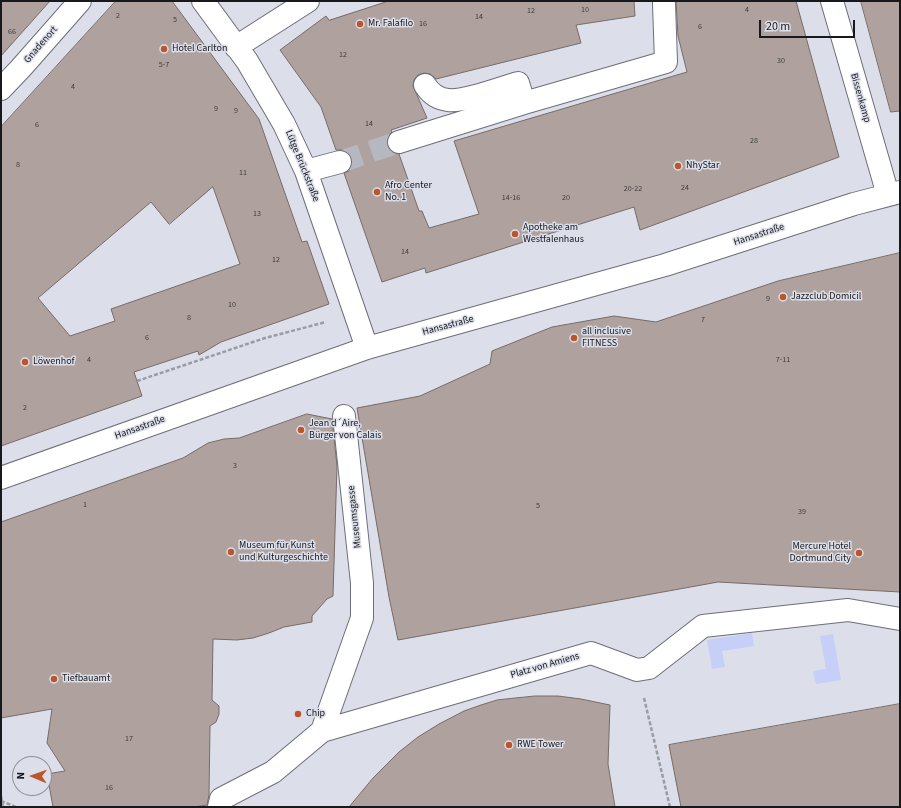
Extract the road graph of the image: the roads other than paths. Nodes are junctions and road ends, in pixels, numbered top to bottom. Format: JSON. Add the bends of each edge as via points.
{"nodes":[{"id":1,"x":80,"y":1,"type":"edge"},
{"id":2,"x":203,"y":1,"type":"edge"},
{"id":3,"x":308,"y":1,"type":"edge"},
{"id":4,"x":832,"y":1,"type":"edge"},
{"id":5,"x":664,"y":4,"type":"dead end"},
{"id":6,"x":236,"y":47,"type":"junction"},
{"id":7,"x":425,"y":85,"type":"dead end"},
{"id":8,"x":1,"y":89,"type":"edge"},
{"id":9,"x":524,"y":103,"type":"junction"},
{"id":10,"x":399,"y":142,"type":"tunnel mouth"},
{"id":11,"x":340,"y":162,"type":"tunnel mouth"},
{"id":12,"x":306,"y":171,"type":"junction"},
{"id":13,"x":894,"y":194,"type":"edge"},
{"id":14,"x":367,"y":348,"type":"junction"},
{"id":15,"x":344,"y":416,"type":"dead end"},
{"id":16,"x":1,"y":478,"type":"edge"},
{"id":17,"x":362,"y":618,"type":"joint"},
{"id":18,"x":900,"y":619,"type":"edge"},
{"id":19,"x":322,"y":730,"type":"junction"},
{"id":20,"x":219,"y":807,"type":"edge"}],
"edges":[{"from":1,"to":8,"type":"street","name":"Gnadenort"},
{"from":2,"to":6,"type":"street","name":"Lütge Brückstraße"},
{"from":3,"to":6,"type":"street"},
{"from":4,"to":13,"type":"street","name":"Bissenkamp"},
{"from":5,"to":9,"type":"street","via":[[666,62]]},
{"from":6,"to":12,"type":"street","name":"Lütge Brückstraße","via":[[284,124]]},
{"from":7,"to":9,"type":"street","via":[[437,96],[447,100],[458,100],[518,82]]},
{"from":9,"to":10,"type":"street"},
{"from":11,"to":12,"type":"street"},
{"from":12,"to":14,"type":"street","name":"Lütge Brückstraße"},
{"from":13,"to":14,"type":"street","name":"Hansastraße","via":[[854,204],[665,266]]},
{"from":14,"to":16,"type":"street","name":"Hansastraße"},
{"from":15,"to":17,"type":"street","name":"Museumsgasse","via":[[362,583]]},
{"from":17,"to":19,"type":"street","name":"Platz von Amiens"},
{"from":18,"to":19,"type":"street","name":"Platz von Amiens","via":[[848,610],[703,626],[649,668],[637,670],[591,653]]},
{"from":19,"to":20,"type":"street","name":"Platz von Amiens","via":[[273,772],[221,799]]}]}
